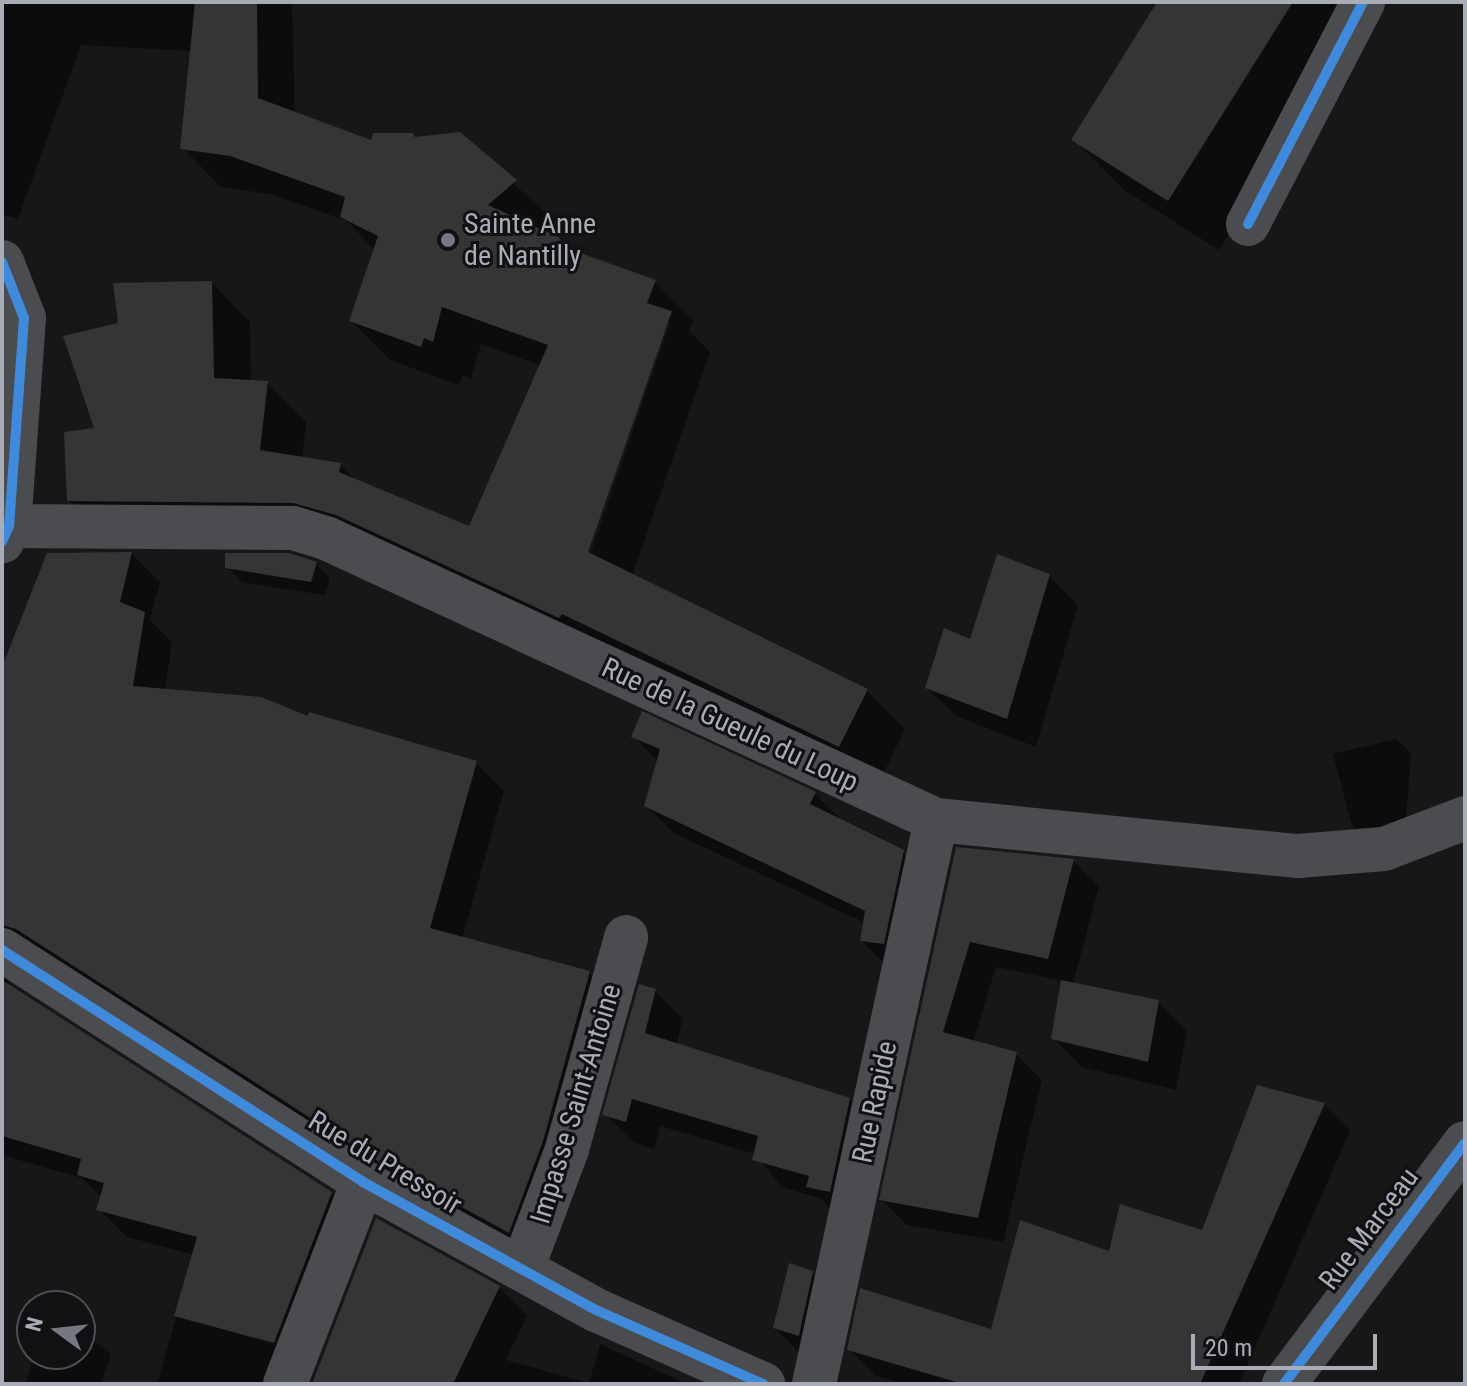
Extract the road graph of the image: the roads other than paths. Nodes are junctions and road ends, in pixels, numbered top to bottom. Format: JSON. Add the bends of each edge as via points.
{"nodes":[{"id":1,"x":1363,"y":2,"type":"edge"},
{"id":2,"x":1248,"y":224,"type":"dead end"},
{"id":3,"x":2,"y":262,"type":"edge"},
{"id":4,"x":5,"y":534,"type":"edge"},
{"id":5,"x":1465,"y":818,"type":"edge"},
{"id":6,"x":936,"y":820,"type":"junction"},
{"id":7,"x":626,"y":937,"type":"dead end"},
{"id":8,"x":2,"y":950,"type":"edge"},
{"id":9,"x":1465,"y":1143,"type":"edge"},
{"id":10,"x":363,"y":1182,"type":"junction"},
{"id":11,"x":522,"y":1269,"type":"junction"},
{"id":12,"x":285,"y":1384,"type":"edge"},
{"id":13,"x":763,"y":1384,"type":"edge"},
{"id":14,"x":814,"y":1384,"type":"edge"},
{"id":15,"x":1284,"y":1384,"type":"edge"}],
"edges":[{"from":1,"to":2,"type":"street"},
{"from":3,"to":4,"type":"street","via":[[24,318]]},
{"from":4,"to":6,"type":"street","name":"Rue de la Gueule du Loup","via":[[293,528],[328,539]]},
{"from":5,"to":6,"type":"street","name":"Rue de la Gueule du Loup","via":[[1384,849],[1298,856]]},
{"from":6,"to":14,"type":"street","name":"Rue Rapide"},
{"from":7,"to":11,"type":"street","name":"Impasse Saint-Antoine","via":[[567,1149]]},
{"from":8,"to":10,"type":"street","name":"Rue du Pressoir"},
{"from":9,"to":15,"type":"street","name":"Rue Marceau"},
{"from":10,"to":11,"type":"street","name":"Rue du Pressoir"},
{"from":10,"to":12,"type":"street"},
{"from":11,"to":13,"type":"street","name":"Rue du Pressoir","via":[[596,1310]]}]}
